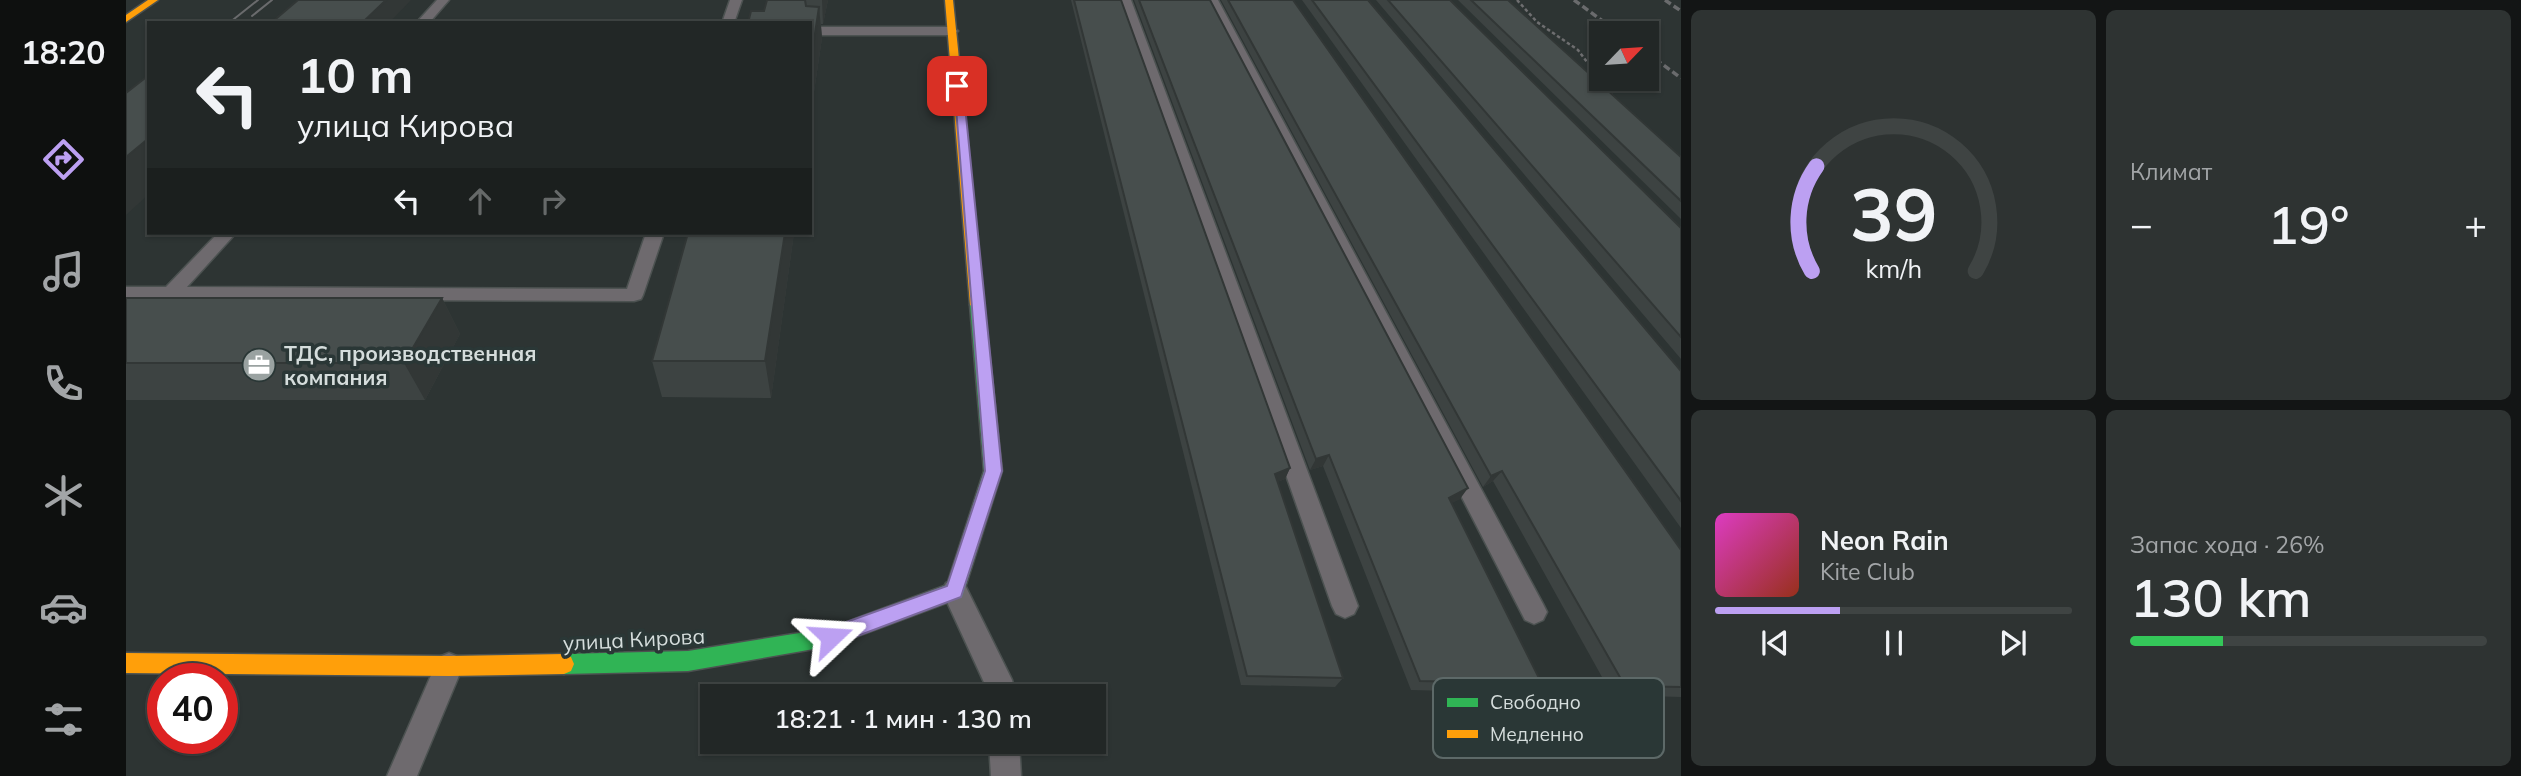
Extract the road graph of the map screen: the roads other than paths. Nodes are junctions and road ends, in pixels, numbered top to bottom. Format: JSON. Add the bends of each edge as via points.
{"nodes":[{"id":1,"x":155,"y":0,"type":"edge"},
{"id":2,"x":443,"y":0,"type":"edge"},
{"id":3,"x":736,"y":0,"type":"edge"},
{"id":4,"x":949,"y":0,"type":"edge"},
{"id":5,"x":1125,"y":0,"type":"edge"},
{"id":6,"x":1212,"y":0,"type":"edge"},
{"id":7,"x":126,"y":19,"type":"edge"},
{"id":8,"x":424,"y":21,"type":"edge"},
{"id":9,"x":729,"y":21,"type":"edge"},
{"id":10,"x":812,"y":31,"type":"edge"},
{"id":11,"x":952,"y":31,"type":"junction"},
{"id":12,"x":225,"y":235,"type":"edge"},
{"id":13,"x":654,"y":235,"type":"edge"},
{"id":14,"x":126,"y":293,"type":"edge"},
{"id":15,"x":171,"y":293,"type":"junction"},
{"id":16,"x":954,"y":591,"type":"junction"},
{"id":17,"x":1345,"y":606,"type":"dead end"},
{"id":18,"x":1534,"y":612,"type":"dead end"},
{"id":19,"x":126,"y":663,"type":"edge"},
{"id":20,"x":449,"y":666,"type":"junction"},
{"id":21,"x":999,"y":684,"type":"edge"},
{"id":22,"x":1005,"y":754,"type":"edge"},
{"id":23,"x":402,"y":776,"type":"edge"},
{"id":24,"x":1006,"y":776,"type":"edge"}],
"edges":[{"from":1,"to":7,"type":"street"},
{"from":2,"to":8,"type":"lane"},
{"from":3,"to":9,"type":"lane"},
{"from":4,"to":11,"type":"street"},
{"from":5,"to":17,"type":"lane"},
{"from":6,"to":18,"type":"lane"},
{"from":10,"to":11,"type":"lane"},
{"from":11,"to":16,"type":"street","via":[[993,471]]},
{"from":12,"to":15,"type":"lane"},
{"from":13,"to":15,"type":"lane","via":[[634,295]]},
{"from":14,"to":15,"type":"lane"},
{"from":16,"to":20,"type":"street","name":"улица Кирова","via":[[831,637],[688,661]]},
{"from":16,"to":21,"type":"lane"},
{"from":19,"to":20,"type":"street","name":"улица Кирова"},
{"from":20,"to":23,"type":"lane"},
{"from":22,"to":24,"type":"lane"}]}
